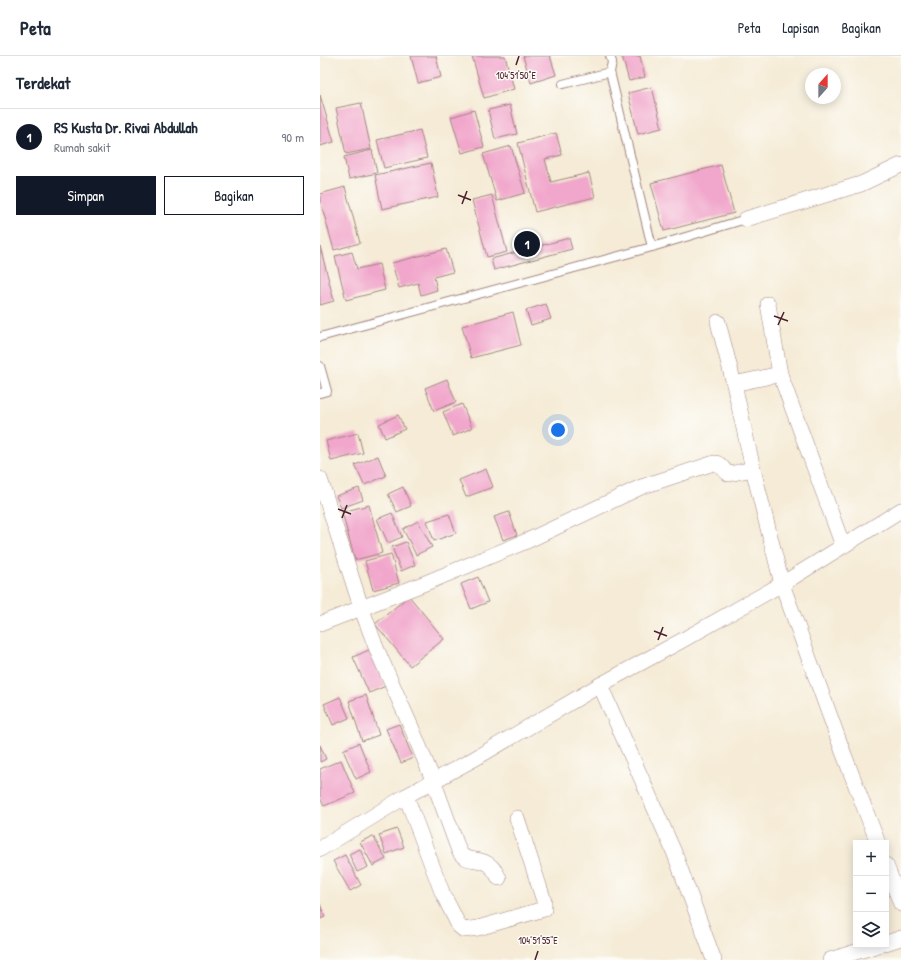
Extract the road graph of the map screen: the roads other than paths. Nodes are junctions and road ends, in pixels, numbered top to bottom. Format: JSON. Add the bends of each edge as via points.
{"nodes":[{"id":1,"x":610,"y":56,"type":"edge"},
{"id":2,"x":610,"y":72,"type":"junction"},
{"id":3,"x":564,"y":84,"type":"dead end"},
{"id":4,"x":901,"y":165,"type":"edge"},
{"id":5,"x":746,"y":219,"type":"joint"},
{"id":6,"x":652,"y":247,"type":"junction"},
{"id":7,"x":768,"y":304,"type":"dead end"},
{"id":8,"x":718,"y":322,"type":"dead end"},
{"id":9,"x":320,"y":337,"type":"edge"},
{"id":10,"x":320,"y":366,"type":"edge"},
{"id":11,"x":780,"y":374,"type":"junction"},
{"id":12,"x":734,"y":384,"type":"junction"},
{"id":13,"x":320,"y":393,"type":"edge"},
{"id":14,"x":753,"y":469,"type":"junction"},
{"id":15,"x":320,"y":479,"type":"edge"},
{"id":16,"x":901,"y":510,"type":"edge"},
{"id":17,"x":843,"y":546,"type":"junction"},
{"id":18,"x":782,"y":584,"type":"junction"},
{"id":19,"x":361,"y":607,"type":"junction"},
{"id":20,"x":320,"y":624,"type":"edge"},
{"id":21,"x":600,"y":685,"type":"junction"},
{"id":22,"x":433,"y":780,"type":"junction"},
{"id":23,"x":406,"y":796,"type":"junction"},
{"id":24,"x":517,"y":818,"type":"dead end"},
{"id":25,"x":877,"y":840,"type":"edge"},
{"id":26,"x":320,"y":849,"type":"edge"},
{"id":27,"x":889,"y":873,"type":"edge"},
{"id":28,"x":499,"y":878,"type":"dead end"},
{"id":29,"x":901,"y":904,"type":"edge"},
{"id":30,"x":901,"y":938,"type":"edge"},
{"id":31,"x":889,"y":941,"type":"edge"},
{"id":32,"x":868,"y":948,"type":"edge"},
{"id":33,"x":714,"y":960,"type":"edge"},
{"id":34,"x":830,"y":960,"type":"edge"}],
"edges":[{"from":1,"to":2,"type":"lane"},
{"from":2,"to":3,"type":"lane"},
{"from":2,"to":6,"type":"lane"},
{"from":4,"to":5,"type":"street","via":[[861,184]]},
{"from":5,"to":6,"type":"lane"},
{"from":6,"to":9,"type":"lane"},
{"from":7,"to":11,"type":"street"},
{"from":8,"to":12,"type":"street"},
{"from":10,"to":13,"type":"lane","via":[[327,391]]},
{"from":11,"to":12,"type":"street"},
{"from":11,"to":17,"type":"street"},
{"from":12,"to":14,"type":"street"},
{"from":14,"to":18,"type":"street"},
{"from":14,"to":19,"type":"street","via":[[729,474],[721,465],[714,463],[641,487],[529,540]]},
{"from":15,"to":19,"type":"street"},
{"from":16,"to":17,"type":"street"},
{"from":17,"to":18,"type":"street"},
{"from":18,"to":21,"type":"street"},
{"from":18,"to":25,"type":"street"},
{"from":19,"to":20,"type":"street"},
{"from":19,"to":22,"type":"street"},
{"from":21,"to":22,"type":"street","via":[[474,759]]},
{"from":21,"to":33,"type":"street","via":[[674,852]]},
{"from":22,"to":23,"type":"street"},
{"from":22,"to":28,"type":"street","via":[[461,856],[489,864]]},
{"from":23,"to":24,"type":"street","via":[[442,892],[459,926],[464,930],[544,909],[544,901]]},
{"from":23,"to":26,"type":"street"},
{"from":27,"to":29,"type":"street"},
{"from":30,"to":31,"type":"street"},
{"from":32,"to":34,"type":"street"}]}
